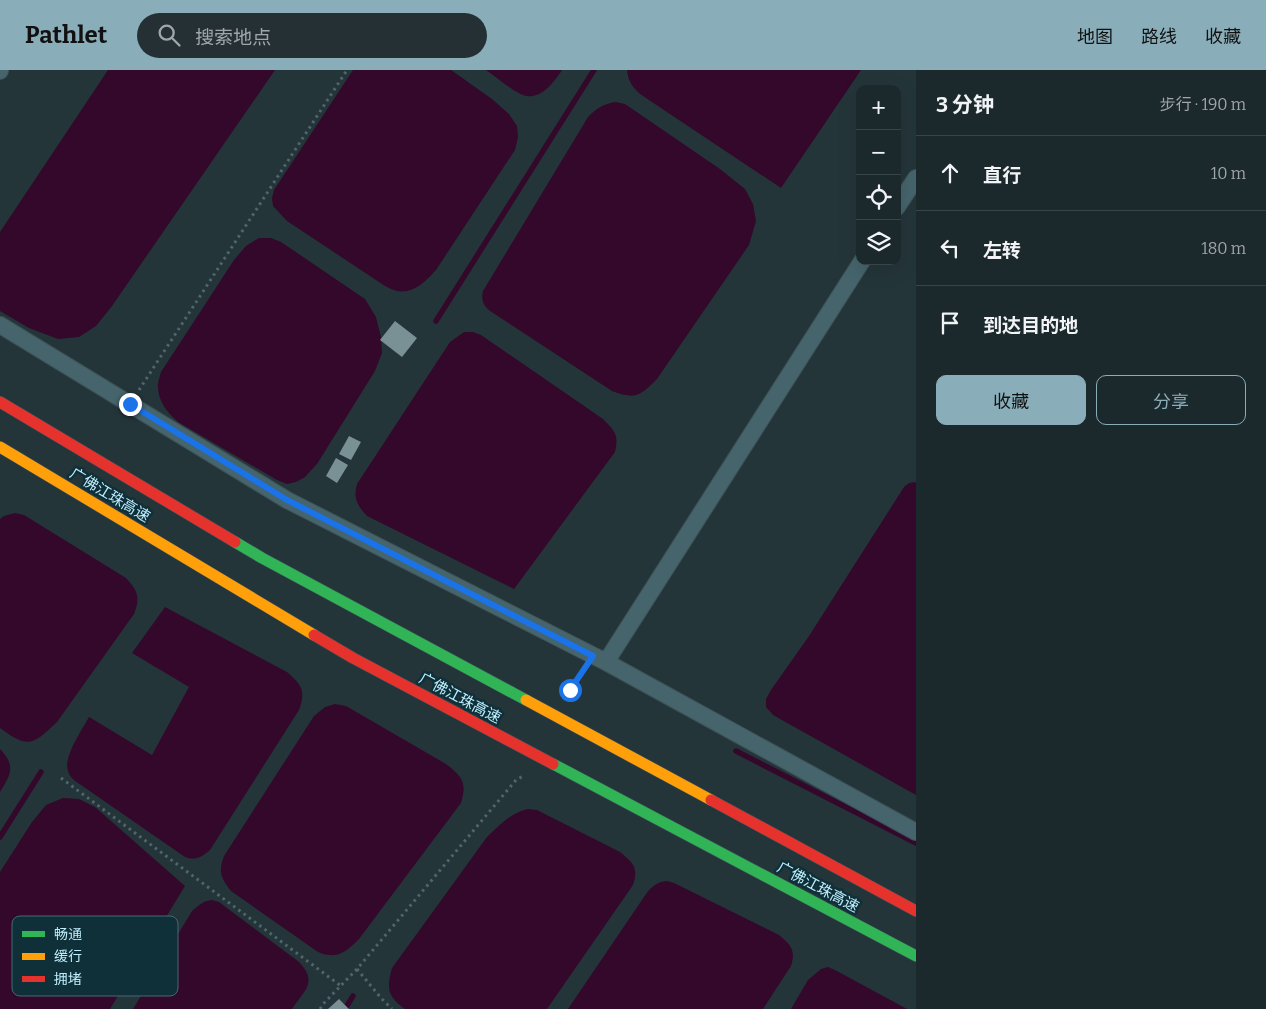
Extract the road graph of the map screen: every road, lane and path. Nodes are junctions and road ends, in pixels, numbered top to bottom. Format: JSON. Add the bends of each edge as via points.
{"nodes":[{"id":1,"x":347,"y":70,"type":"edge"},
{"id":2,"x":916,"y":178,"type":"edge"},
{"id":3,"x":901,"y":201,"type":"edge"},
{"id":4,"x":859,"y":265,"type":"edge"},
{"id":5,"x":0,"y":325,"type":"edge"},
{"id":6,"x":0,"y":402,"type":"edge"},
{"id":7,"x":130,"y":404,"type":"junction"},
{"id":8,"x":0,"y":447,"type":"edge"},
{"id":9,"x":599,"y":659,"type":"junction"},
{"id":10,"x":570,"y":690,"type":"dead end"},
{"id":11,"x":516,"y":775,"type":"dead end"},
{"id":12,"x":526,"y":775,"type":"dead end"},
{"id":13,"x":62,"y":778,"type":"dead end"},
{"id":14,"x":516,"y":780,"type":"junction"},
{"id":15,"x":916,"y":832,"type":"edge"},
{"id":16,"x":916,"y":912,"type":"edge"},
{"id":17,"x":916,"y":956,"type":"edge"},
{"id":18,"x":357,"y":969,"type":"junction"},
{"id":19,"x":341,"y":986,"type":"junction"},
{"id":20,"x":320,"y":1009,"type":"edge"},
{"id":21,"x":392,"y":1009,"type":"edge"}],
"edges":[{"from":1,"to":7,"type":"path"},
{"from":2,"to":3,"type":"street"},
{"from":4,"to":9,"type":"street"},
{"from":5,"to":7,"type":"street"},
{"from":6,"to":16,"type":"highway","name":"广佛江珠高速","via":[[262,558]]},
{"from":7,"to":9,"type":"street","via":[[287,500]]},
{"from":8,"to":17,"type":"highway","name":"广佛江珠高速","via":[[354,658]]},
{"from":9,"to":10,"type":"path"},
{"from":9,"to":15,"type":"street"},
{"from":11,"to":14,"type":"path"},
{"from":12,"to":14,"type":"path"},
{"from":13,"to":19,"type":"path"},
{"from":14,"to":18,"type":"path"},
{"from":18,"to":19,"type":"path"},
{"from":18,"to":21,"type":"path"},
{"from":19,"to":20,"type":"path"}]}
